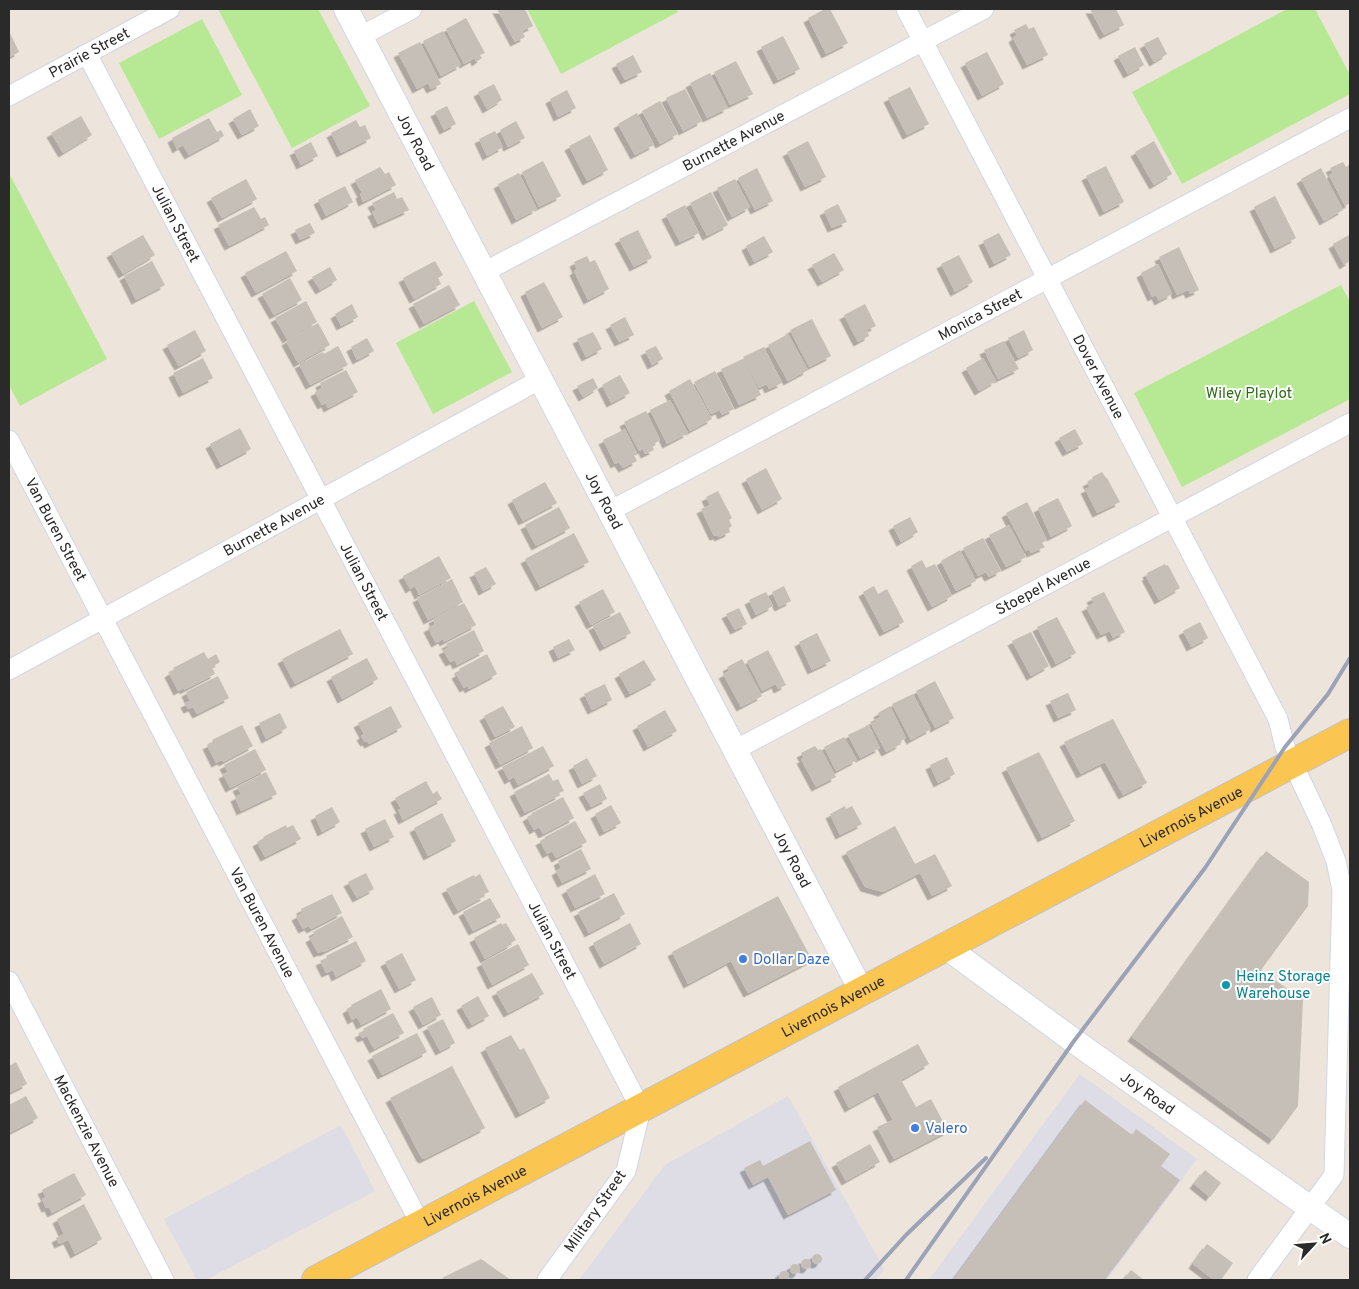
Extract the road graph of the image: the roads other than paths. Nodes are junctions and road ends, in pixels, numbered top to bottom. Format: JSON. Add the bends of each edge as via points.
{"nodes":[{"id":1,"x":170,"y":9,"type":"edge"},
{"id":2,"x":346,"y":9,"type":"edge"},
{"id":3,"x":412,"y":9,"type":"edge"},
{"id":4,"x":906,"y":9,"type":"edge"},
{"id":5,"x":984,"y":9,"type":"edge"},
{"id":6,"x":360,"y":36,"type":"junction"},
{"id":7,"x":923,"y":41,"type":"junction"},
{"id":8,"x":88,"y":54,"type":"junction"},
{"id":9,"x":9,"y":96,"type":"edge"},
{"id":10,"x":1350,"y":118,"type":"edge"},
{"id":11,"x":484,"y":272,"type":"junction"},
{"id":12,"x":1048,"y":279,"type":"junction"},
{"id":13,"x":541,"y":379,"type":"junction"},
{"id":14,"x":1350,"y":423,"type":"edge"},
{"id":15,"x":9,"y":440,"type":"edge"},
{"id":16,"x":321,"y":499,"type":"junction"},
{"id":17,"x":610,"y":511,"type":"junction"},
{"id":18,"x":1173,"y":518,"type":"junction"},
{"id":19,"x":103,"y":619,"type":"junction"},
{"id":20,"x":9,"y":670,"type":"edge"},
{"id":21,"x":1350,"y":733,"type":"edge"},
{"id":22,"x":735,"y":750,"type":"junction"},
{"id":23,"x":1289,"y":755,"type":"junction"},
{"id":24,"x":1346,"y":890,"type":"edge"},
{"id":25,"x":946,"y":948,"type":"junction"},
{"id":26,"x":9,"y":981,"type":"edge"},
{"id":27,"x":862,"y":992,"type":"junction"},
{"id":28,"x":641,"y":1109,"type":"junction"},
{"id":29,"x":1342,"y":1175,"type":"edge"},
{"id":30,"x":1311,"y":1208,"type":"junction"},
{"id":31,"x":422,"y":1225,"type":"junction"},
{"id":32,"x":1350,"y":1236,"type":"edge"},
{"id":33,"x":164,"y":1280,"type":"edge"},
{"id":34,"x":316,"y":1280,"type":"edge"},
{"id":35,"x":547,"y":1280,"type":"edge"},
{"id":36,"x":1257,"y":1280,"type":"edge"}],
"edges":[{"from":1,"to":8,"type":"street","name":"Prairie Street"},
{"from":2,"to":6,"type":"street","name":"Joy Road"},
{"from":3,"to":6,"type":"street"},
{"from":4,"to":7,"type":"street","name":"Dover Avenue"},
{"from":5,"to":7,"type":"street","name":"Burnette Avenue"},
{"from":6,"to":11,"type":"street","name":"Joy Road"},
{"from":7,"to":11,"type":"street","name":"Burnette Avenue"},
{"from":7,"to":12,"type":"street","name":"Dover Avenue"},
{"from":8,"to":9,"type":"street","name":"Prairie Street"},
{"from":8,"to":16,"type":"street","name":"Julian Street"},
{"from":10,"to":12,"type":"street","name":"Monica Street"},
{"from":11,"to":13,"type":"street","name":"Joy Road"},
{"from":12,"to":17,"type":"street","name":"Monica Street"},
{"from":12,"to":18,"type":"street","name":"Dover Avenue"},
{"from":13,"to":16,"type":"street","name":"Burnette Avenue"},
{"from":13,"to":17,"type":"street","name":"Joy Road"},
{"from":14,"to":18,"type":"street","name":"Stoepel Avenue"},
{"from":15,"to":19,"type":"street","name":"Van Buren Street"},
{"from":16,"to":19,"type":"street","name":"Burnette Avenue"},
{"from":16,"to":28,"type":"street","name":"Julian Street"},
{"from":17,"to":22,"type":"street","name":"Joy Road"},
{"from":18,"to":22,"type":"street","name":"Stoepel Avenue"},
{"from":18,"to":23,"type":"street","name":"Dover Avenue","via":[[1278,719]]},
{"from":19,"to":20,"type":"street","name":"Burnette Avenue"},
{"from":19,"to":31,"type":"street","name":"Van Buren Avenue"},
{"from":21,"to":23,"type":"main road","name":"Livernois Avenue"},
{"from":22,"to":27,"type":"street","name":"Joy Road"},
{"from":23,"to":24,"type":"street","name":"Dover Avenue","via":[[1321,823]]},
{"from":23,"to":25,"type":"main road","name":"Livernois Avenue"},
{"from":24,"to":29,"type":"street","name":"Dover Avenue"},
{"from":25,"to":27,"type":"main road","name":"Livernois Avenue"},
{"from":25,"to":30,"type":"street","name":"Joy Road"},
{"from":26,"to":33,"type":"street","name":"Mackenzie Avenue"},
{"from":27,"to":28,"type":"main road","name":"Livernois Avenue"},
{"from":28,"to":31,"type":"main road","name":"Livernois Avenue"},
{"from":28,"to":35,"type":"street","name":"Military Street","via":[[626,1171]]},
{"from":29,"to":30,"type":"street"},
{"from":30,"to":32,"type":"street","name":"Joy Road"},
{"from":30,"to":36,"type":"street"},
{"from":31,"to":34,"type":"main road","name":"Livernois Avenue"}]}
